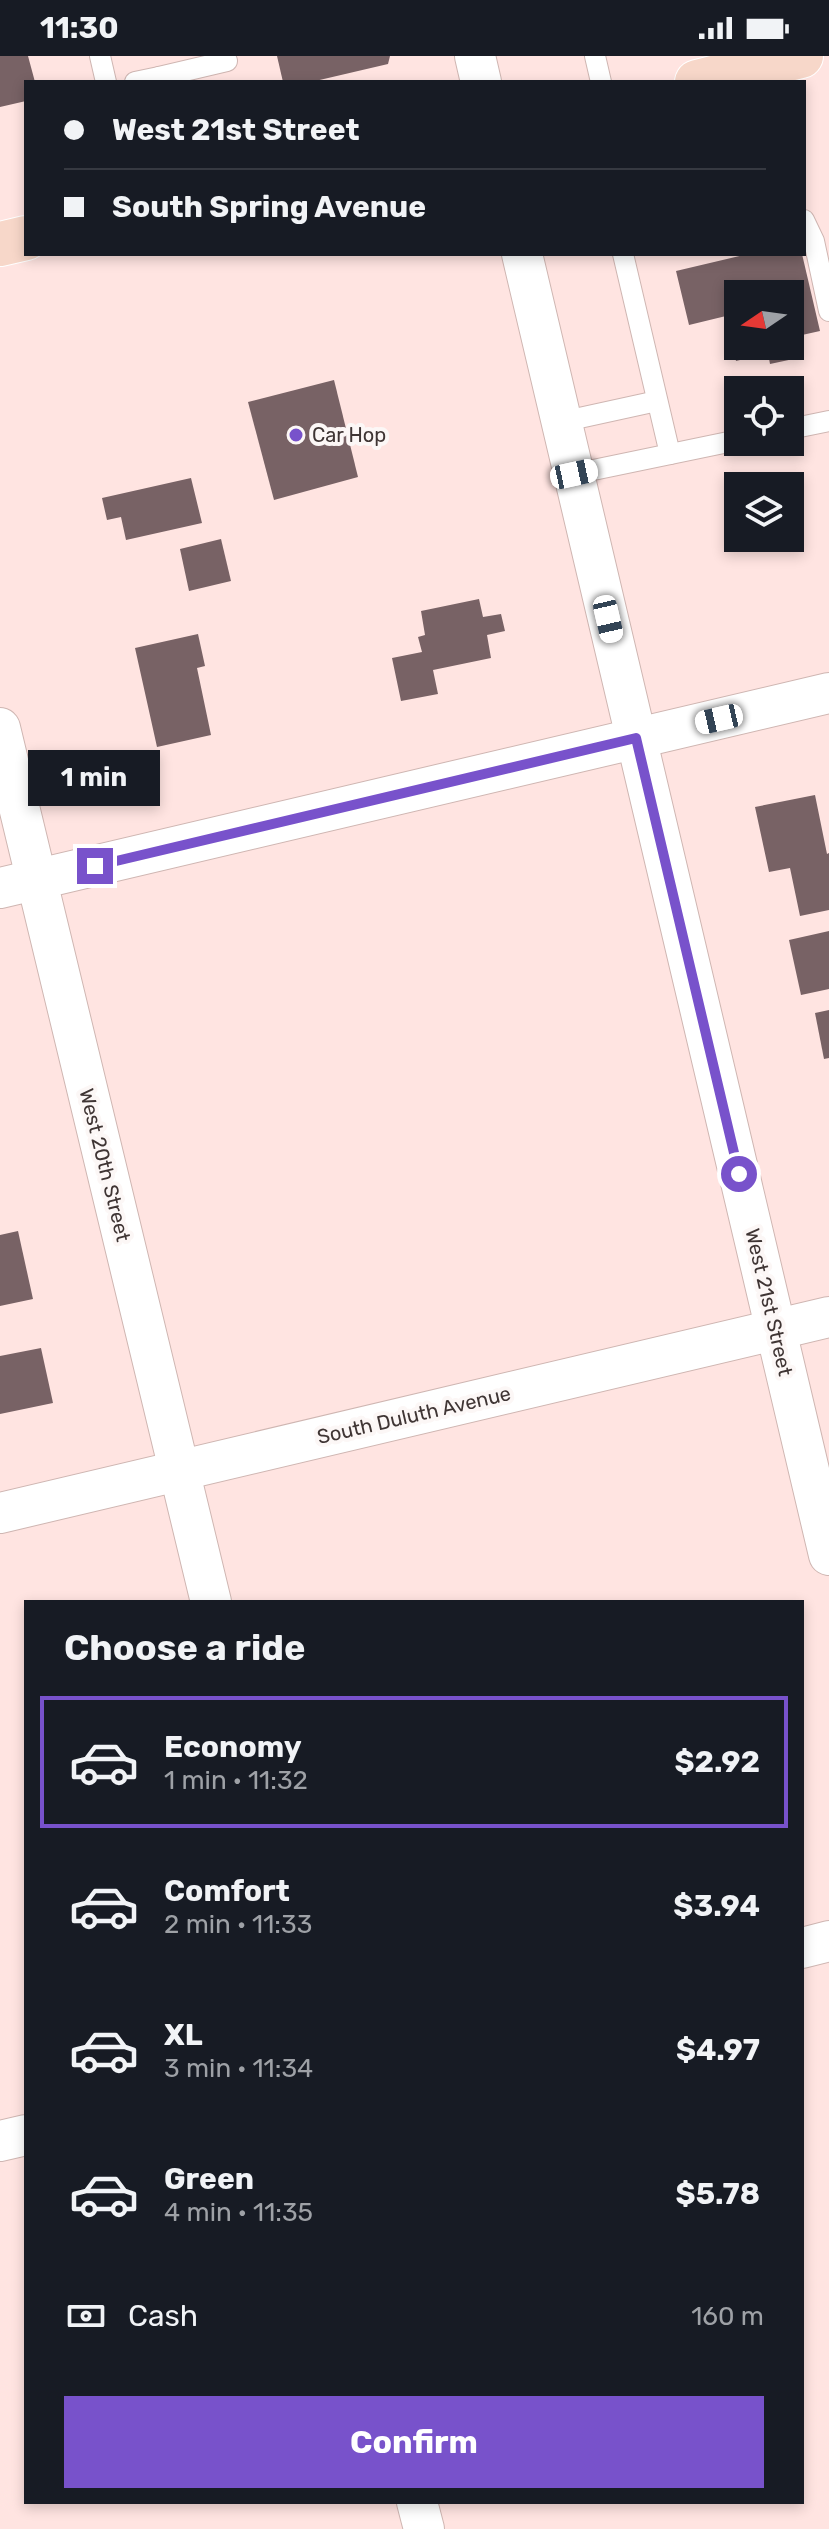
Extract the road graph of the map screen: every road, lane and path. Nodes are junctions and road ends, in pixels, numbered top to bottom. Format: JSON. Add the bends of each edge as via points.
{"nodes":[{"id":1,"x":100,"y":56,"type":"edge"},
{"id":2,"x":475,"y":56,"type":"edge"},
{"id":3,"x":595,"y":56,"type":"edge"},
{"id":4,"x":801,"y":56,"type":"edge"},
{"id":5,"x":227,"y":61,"type":"dead end"},
{"id":6,"x":724,"y":79,"type":"edge"},
{"id":7,"x":106,"y":80,"type":"edge"},
{"id":8,"x":159,"y":80,"type":"edge"},
{"id":9,"x":481,"y":80,"type":"edge"},
{"id":10,"x":601,"y":80,"type":"edge"},
{"id":11,"x":806,"y":224,"type":"edge"},
{"id":12,"x":24,"y":238,"type":"edge"},
{"id":13,"x":0,"y":244,"type":"edge"},
{"id":14,"x":522,"y":256,"type":"edge"},
{"id":15,"x":623,"y":256,"type":"edge"},
{"id":16,"x":829,"y":311,"type":"edge"},
{"id":17,"x":657,"y":401,"type":"junction"},
{"id":18,"x":829,"y":421,"type":"edge"},
{"id":19,"x":561,"y":422,"type":"junction"},
{"id":20,"x":804,"y":426,"type":"edge"},
{"id":21,"x":724,"y":443,"type":"edge"},
{"id":22,"x":670,"y":454,"type":"junction"},
{"id":23,"x":574,"y":474,"type":"junction"},
{"id":24,"x":829,"y":693,"type":"edge"},
{"id":25,"x":0,"y":728,"type":"edge"},
{"id":26,"x":636,"y":738,"type":"junction"},
{"id":27,"x":18,"y":884,"type":"edge"},
{"id":28,"x":829,"y":1317,"type":"edge"},
{"id":29,"x":776,"y":1330,"type":"junction"},
{"id":30,"x":180,"y":1471,"type":"junction"},
{"id":31,"x":0,"y":1513,"type":"edge"},
{"id":32,"x":829,"y":1555,"type":"edge"},
{"id":33,"x":211,"y":1600,"type":"edge"},
{"id":34,"x":829,"y":1941,"type":"edge"},
{"id":35,"x":804,"y":1947,"type":"edge"},
{"id":36,"x":24,"y":2135,"type":"edge"},
{"id":37,"x":0,"y":2141,"type":"edge"},
{"id":38,"x":418,"y":2504,"type":"edge"},
{"id":39,"x":424,"y":2529,"type":"edge"}],
"edges":[{"from":1,"to":7,"type":"lane"},
{"from":2,"to":9,"type":"street"},
{"from":3,"to":10,"type":"lane"},
{"from":4,"to":6,"type":"main road"},
{"from":5,"to":8,"type":"lane"},
{"from":11,"to":16,"type":"lane"},
{"from":12,"to":13,"type":"main road"},
{"from":14,"to":19,"type":"street","name":"West 21st Street"},
{"from":15,"to":17,"type":"lane"},
{"from":17,"to":19,"type":"lane"},
{"from":17,"to":22,"type":"lane"},
{"from":18,"to":20,"type":"lane"},
{"from":19,"to":23,"type":"street","name":"West 21st Street"},
{"from":21,"to":22,"type":"lane"},
{"from":22,"to":23,"type":"lane"},
{"from":23,"to":26,"type":"street","name":"West 21st Street"},
{"from":24,"to":26,"type":"street"},
{"from":25,"to":27,"type":"street","name":"West 20th Street"},
{"from":26,"to":27,"type":"street"},
{"from":26,"to":29,"type":"street","name":"West 21st Street"},
{"from":27,"to":30,"type":"street","name":"West 20th Street"},
{"from":28,"to":29,"type":"street","name":"South Duluth Avenue"},
{"from":29,"to":30,"type":"street","name":"South Duluth Avenue"},
{"from":29,"to":32,"type":"street","name":"West 21st Street"},
{"from":30,"to":31,"type":"street","name":"South Duluth Avenue"},
{"from":30,"to":33,"type":"street","name":"West 20th Street"},
{"from":34,"to":35,"type":"street"},
{"from":36,"to":37,"type":"street"},
{"from":38,"to":39,"type":"street"}]}
